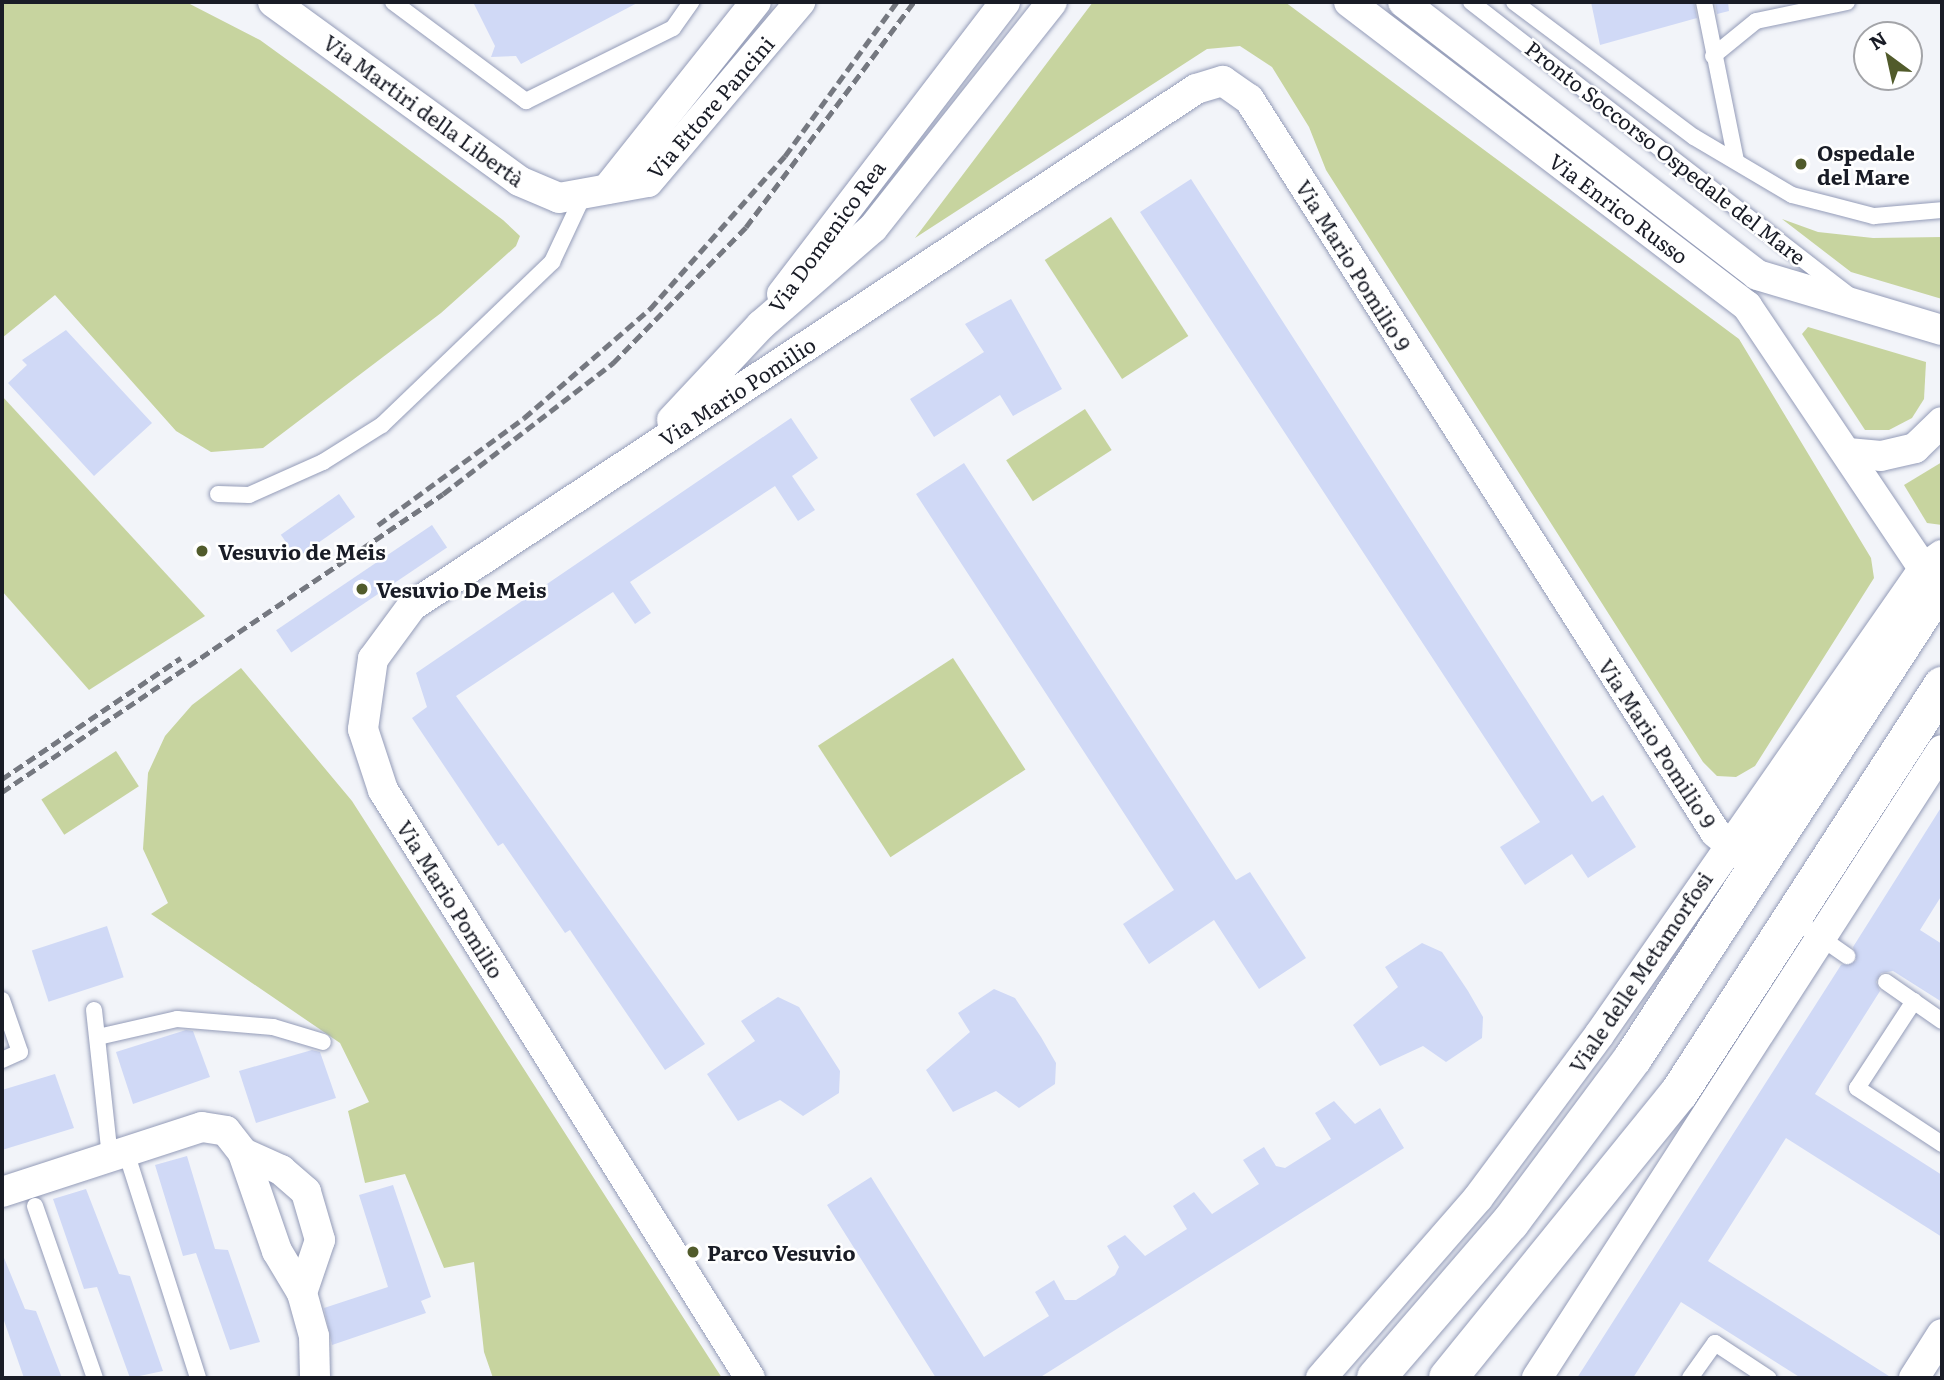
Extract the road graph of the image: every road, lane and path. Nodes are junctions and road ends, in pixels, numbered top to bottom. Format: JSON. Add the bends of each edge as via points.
{"nodes":[{"id":1,"x":273,"y":2,"type":"edge"},
{"id":2,"x":393,"y":2,"type":"edge"},
{"id":3,"x":691,"y":2,"type":"edge"},
{"id":4,"x":756,"y":2,"type":"edge"},
{"id":5,"x":800,"y":2,"type":"edge"},
{"id":6,"x":1005,"y":2,"type":"edge"},
{"id":7,"x":1052,"y":2,"type":"edge"},
{"id":8,"x":1349,"y":2,"type":"edge"},
{"id":9,"x":1403,"y":2,"type":"edge"},
{"id":10,"x":1471,"y":2,"type":"edge"},
{"id":11,"x":1514,"y":2,"type":"edge"},
{"id":12,"x":1704,"y":2,"type":"edge"},
{"id":13,"x":1847,"y":2,"type":"edge"},
{"id":14,"x":1713,"y":56,"type":"junction"},
{"id":15,"x":1736,"y":160,"type":"junction"},
{"id":16,"x":595,"y":192,"type":"junction"},
{"id":17,"x":1942,"y":210,"type":"edge"},
{"id":18,"x":1860,"y":304,"type":"junction"},
{"id":19,"x":761,"y":325,"type":"junction"},
{"id":20,"x":833,"y":327,"type":"junction"},
{"id":21,"x":1942,"y":330,"type":"edge"},
{"id":22,"x":1942,"y":422,"type":"edge"},
{"id":23,"x":1848,"y":453,"type":"junction"},
{"id":24,"x":606,"y":477,"type":"junction"},
{"id":25,"x":218,"y":494,"type":"dead end"},
{"id":26,"x":1938,"y":577,"type":"edge"},
{"id":27,"x":1942,"y":686,"type":"edge"},
{"id":28,"x":1942,"y":750,"type":"edge"},
{"id":29,"x":1727,"y":845,"type":"junction"},
{"id":30,"x":1757,"y":868,"type":"junction"},
{"id":31,"x":1806,"y":928,"type":"junction"},
{"id":32,"x":1847,"y":956,"type":"dead end"},
{"id":33,"x":1886,"y":982,"type":"dead end"},
{"id":34,"x":2,"y":1000,"type":"edge"},
{"id":35,"x":1914,"y":1001,"type":"junction"},
{"id":36,"x":94,"y":1010,"type":"dead end"},
{"id":37,"x":1942,"y":1021,"type":"edge"},
{"id":38,"x":98,"y":1037,"type":"junction"},
{"id":39,"x":323,"y":1042,"type":"dead end"},
{"id":40,"x":2,"y":1060,"type":"edge"},
{"id":41,"x":1942,"y":1144,"type":"edge"},
{"id":42,"x":243,"y":1153,"type":"junction"},
{"id":43,"x":118,"y":1155,"type":"junction"},
{"id":44,"x":2,"y":1192,"type":"edge"},
{"id":45,"x":35,"y":1206,"type":"dead end"},
{"id":46,"x":302,"y":1293,"type":"junction"},
{"id":47,"x":1942,"y":1334,"type":"edge"},
{"id":48,"x":95,"y":1378,"type":"edge"},
{"id":49,"x":198,"y":1378,"type":"edge"},
{"id":50,"x":315,"y":1378,"type":"edge"},
{"id":51,"x":750,"y":1378,"type":"edge"},
{"id":52,"x":1321,"y":1378,"type":"edge"},
{"id":53,"x":1376,"y":1378,"type":"edge"},
{"id":54,"x":1448,"y":1378,"type":"edge"},
{"id":55,"x":1537,"y":1378,"type":"edge"},
{"id":56,"x":1690,"y":1378,"type":"edge"},
{"id":57,"x":1768,"y":1378,"type":"edge"},
{"id":58,"x":1914,"y":1378,"type":"edge"}],
"edges":[{"from":1,"to":16,"type":"street","name":"Via Martiri della Libertà","via":[[519,181],[559,198]]},
{"from":2,"to":3,"type":"lane","via":[[526,102],[673,28]]},
{"from":4,"to":16,"type":"street","name":"Via Ettore Pancini"},
{"from":5,"to":16,"type":"street","name":"Via Ettore Pancini","via":[[648,182]]},
{"from":6,"to":19,"type":"street","name":"Via Domenico Rea"},
{"from":7,"to":19,"type":"street","name":"Via Domenico Rea","via":[[873,228]]},
{"from":8,"to":23,"type":"street","name":"Via Enrico Russo","via":[[1747,306]]},
{"from":9,"to":18,"type":"street","name":"Via Enrico Russo","via":[[1757,275]]},
{"from":10,"to":18,"type":"lane","name":"Pronto Soccorso Ospedale del Mare"},
{"from":11,"to":15,"type":"lane","via":[[1694,136]]},
{"from":12,"to":14,"type":"lane"},
{"from":13,"to":14,"type":"lane","via":[[1756,21]]},
{"from":14,"to":15,"type":"lane"},
{"from":15,"to":17,"type":"lane","via":[[1792,195],[1874,216]]},
{"from":16,"to":25,"type":"lane","via":[[552,262],[382,425],[323,462],[249,495]]},
{"from":18,"to":21,"type":"street","name":"Via Enrico Russo"},
{"from":19,"to":20,"type":"street","name":"Via Mario Pomilio","via":[[794,335]]},
{"from":19,"to":24,"type":"street","name":"Via Mario Pomilio","via":[[675,417]]},
{"from":20,"to":24,"type":"street","name":"Via Mario Pomilio"},
{"from":20,"to":29,"type":"street","name":"Via Mario Pomilio 9","via":[[1196,89],[1223,81],[1236,88]]},
{"from":22,"to":23,"type":"street","via":[[1915,448],[1881,456]]},
{"from":23,"to":26,"type":"street","name":"Via Enrico Russo"},
{"from":24,"to":51,"type":"street","name":"Via Mario Pomilio","via":[[399,618],[384,636],[365,683],[366,750],[383,790]]},
{"from":26,"to":29,"type":"street","name":"Viale delle Metamorfosi"},
{"from":26,"to":30,"type":"street","name":"Viale delle Metamorfosi"},
{"from":27,"to":31,"type":"street"},
{"from":28,"to":31,"type":"street"},
{"from":29,"to":30,"type":"street"},
{"from":29,"to":52,"type":"street","name":"Viale delle Metamorfosi","via":[[1600,1035],[1478,1198]]},
{"from":30,"to":53,"type":"street","name":"Viale delle Metamorfosi","via":[[1584,1124],[1510,1223]]},
{"from":31,"to":32,"type":"lane"},
{"from":31,"to":54,"type":"street"},
{"from":31,"to":55,"type":"street"},
{"from":33,"to":35,"type":"lane"},
{"from":34,"to":40,"type":"lane","via":[[20,1052]]},
{"from":35,"to":37,"type":"lane"},
{"from":35,"to":41,"type":"lane","via":[[1857,1088]]},
{"from":36,"to":38,"type":"lane"},
{"from":38,"to":39,"type":"lane","via":[[177,1019],[274,1027]]},
{"from":38,"to":43,"type":"lane"},
{"from":42,"to":43,"type":"street","via":[[226,1131],[210,1126]]},
{"from":42,"to":46,"type":"street","via":[[277,1251]]},
{"from":42,"to":46,"type":"street","via":[[281,1170],[306,1192],[320,1240]]},
{"from":43,"to":44,"type":"street"},
{"from":43,"to":49,"type":"lane"},
{"from":45,"to":48,"type":"lane"},
{"from":46,"to":50,"type":"street","via":[[314,1336]]},
{"from":47,"to":58,"type":"street"},
{"from":56,"to":57,"type":"lane","via":[[1716,1343]]}]}
